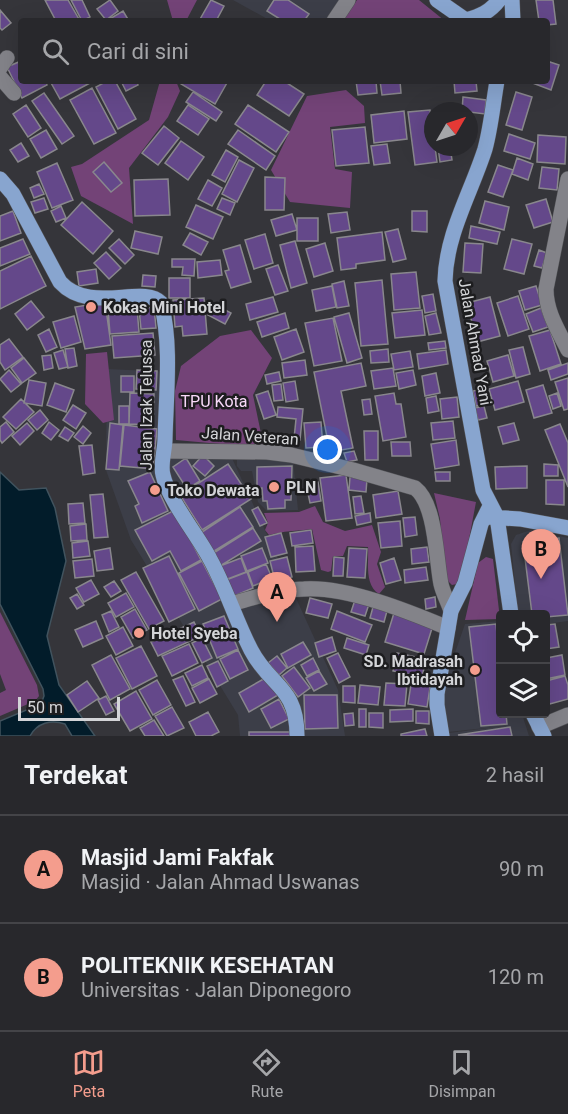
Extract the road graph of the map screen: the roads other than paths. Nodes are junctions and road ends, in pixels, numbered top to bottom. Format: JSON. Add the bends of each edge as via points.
{"nodes":[{"id":1,"x":348,"y":0,"type":"edge"},
{"id":2,"x":437,"y":0,"type":"edge"},
{"id":3,"x":499,"y":0,"type":"edge"},
{"id":4,"x":512,"y":0,"type":"edge"},
{"id":5,"x":336,"y":18,"type":"edge"},
{"id":6,"x":464,"y":18,"type":"edge"},
{"id":7,"x":473,"y":18,"type":"edge"},
{"id":8,"x":513,"y":18,"type":"edge"},
{"id":9,"x":0,"y":77,"type":"edge"},
{"id":10,"x":496,"y":84,"type":"edge"},
{"id":11,"x":14,"y":93,"type":"dead end"},
{"id":12,"x":0,"y":178,"type":"edge"},
{"id":13,"x":568,"y":179,"type":"edge"},
{"id":14,"x":568,"y":350,"type":"edge"},
{"id":15,"x":165,"y":451,"type":"junction"},
{"id":16,"x":490,"y":513,"type":"junction"},
{"id":17,"x":568,"y":528,"type":"edge"},
{"id":18,"x":473,"y":555,"type":"junction"},
{"id":19,"x":504,"y":561,"type":"junction"},
{"id":20,"x":231,"y":604,"type":"junction"},
{"id":21,"x":510,"y":610,"type":"edge"},
{"id":22,"x":452,"y":611,"type":"junction"},
{"id":23,"x":448,"y":628,"type":"junction"},
{"id":24,"x":568,"y":715,"type":"edge"},
{"id":25,"x":538,"y":725,"type":"edge"},
{"id":26,"x":297,"y":736,"type":"edge"},
{"id":27,"x":442,"y":736,"type":"edge"}],
"edges":[{"from":1,"to":5,"type":"street"},
{"from":2,"to":6,"type":"main road"},
{"from":3,"to":7,"type":"main road"},
{"from":4,"to":8,"type":"main road"},
{"from":9,"to":11,"type":"street"},
{"from":10,"to":16,"type":"main road","name":"Jalan Ahmad Yani","via":[[486,147],[459,213],[445,275]]},
{"from":12,"to":15,"type":"main road","name":"Jalan Izak Telussa","via":[[13,194],[60,282],[70,292],[94,299],[155,298],[160,303],[167,369]]},
{"from":13,"to":14,"type":"street","via":[[546,289],[551,317]]},
{"from":15,"to":20,"type":"main road","name":"Jalan Izak Telussa","via":[[164,480]]},
{"from":15,"to":22,"type":"street","name":"Jalan Veteran","via":[[291,455],[415,488],[423,495],[443,590]]},
{"from":16,"to":17,"type":"main road"},
{"from":16,"to":18,"type":"main road"},
{"from":16,"to":19,"type":"main road","name":"Jalan Ahmad Yani"},
{"from":18,"to":19,"type":"main road","via":[[490,548]]},
{"from":18,"to":22,"type":"main road"},
{"from":19,"to":21,"type":"main road","name":"Jalan Ahmad Yani"},
{"from":20,"to":23,"type":"street","via":[[283,591],[321,589],[388,605]]},
{"from":20,"to":26,"type":"main road","name":"Jalan Izak Telussa","via":[[256,658],[288,696]]},
{"from":22,"to":23,"type":"main road"},
{"from":23,"to":27,"type":"main road","via":[[437,693]]},
{"from":24,"to":25,"type":"street"}]}
